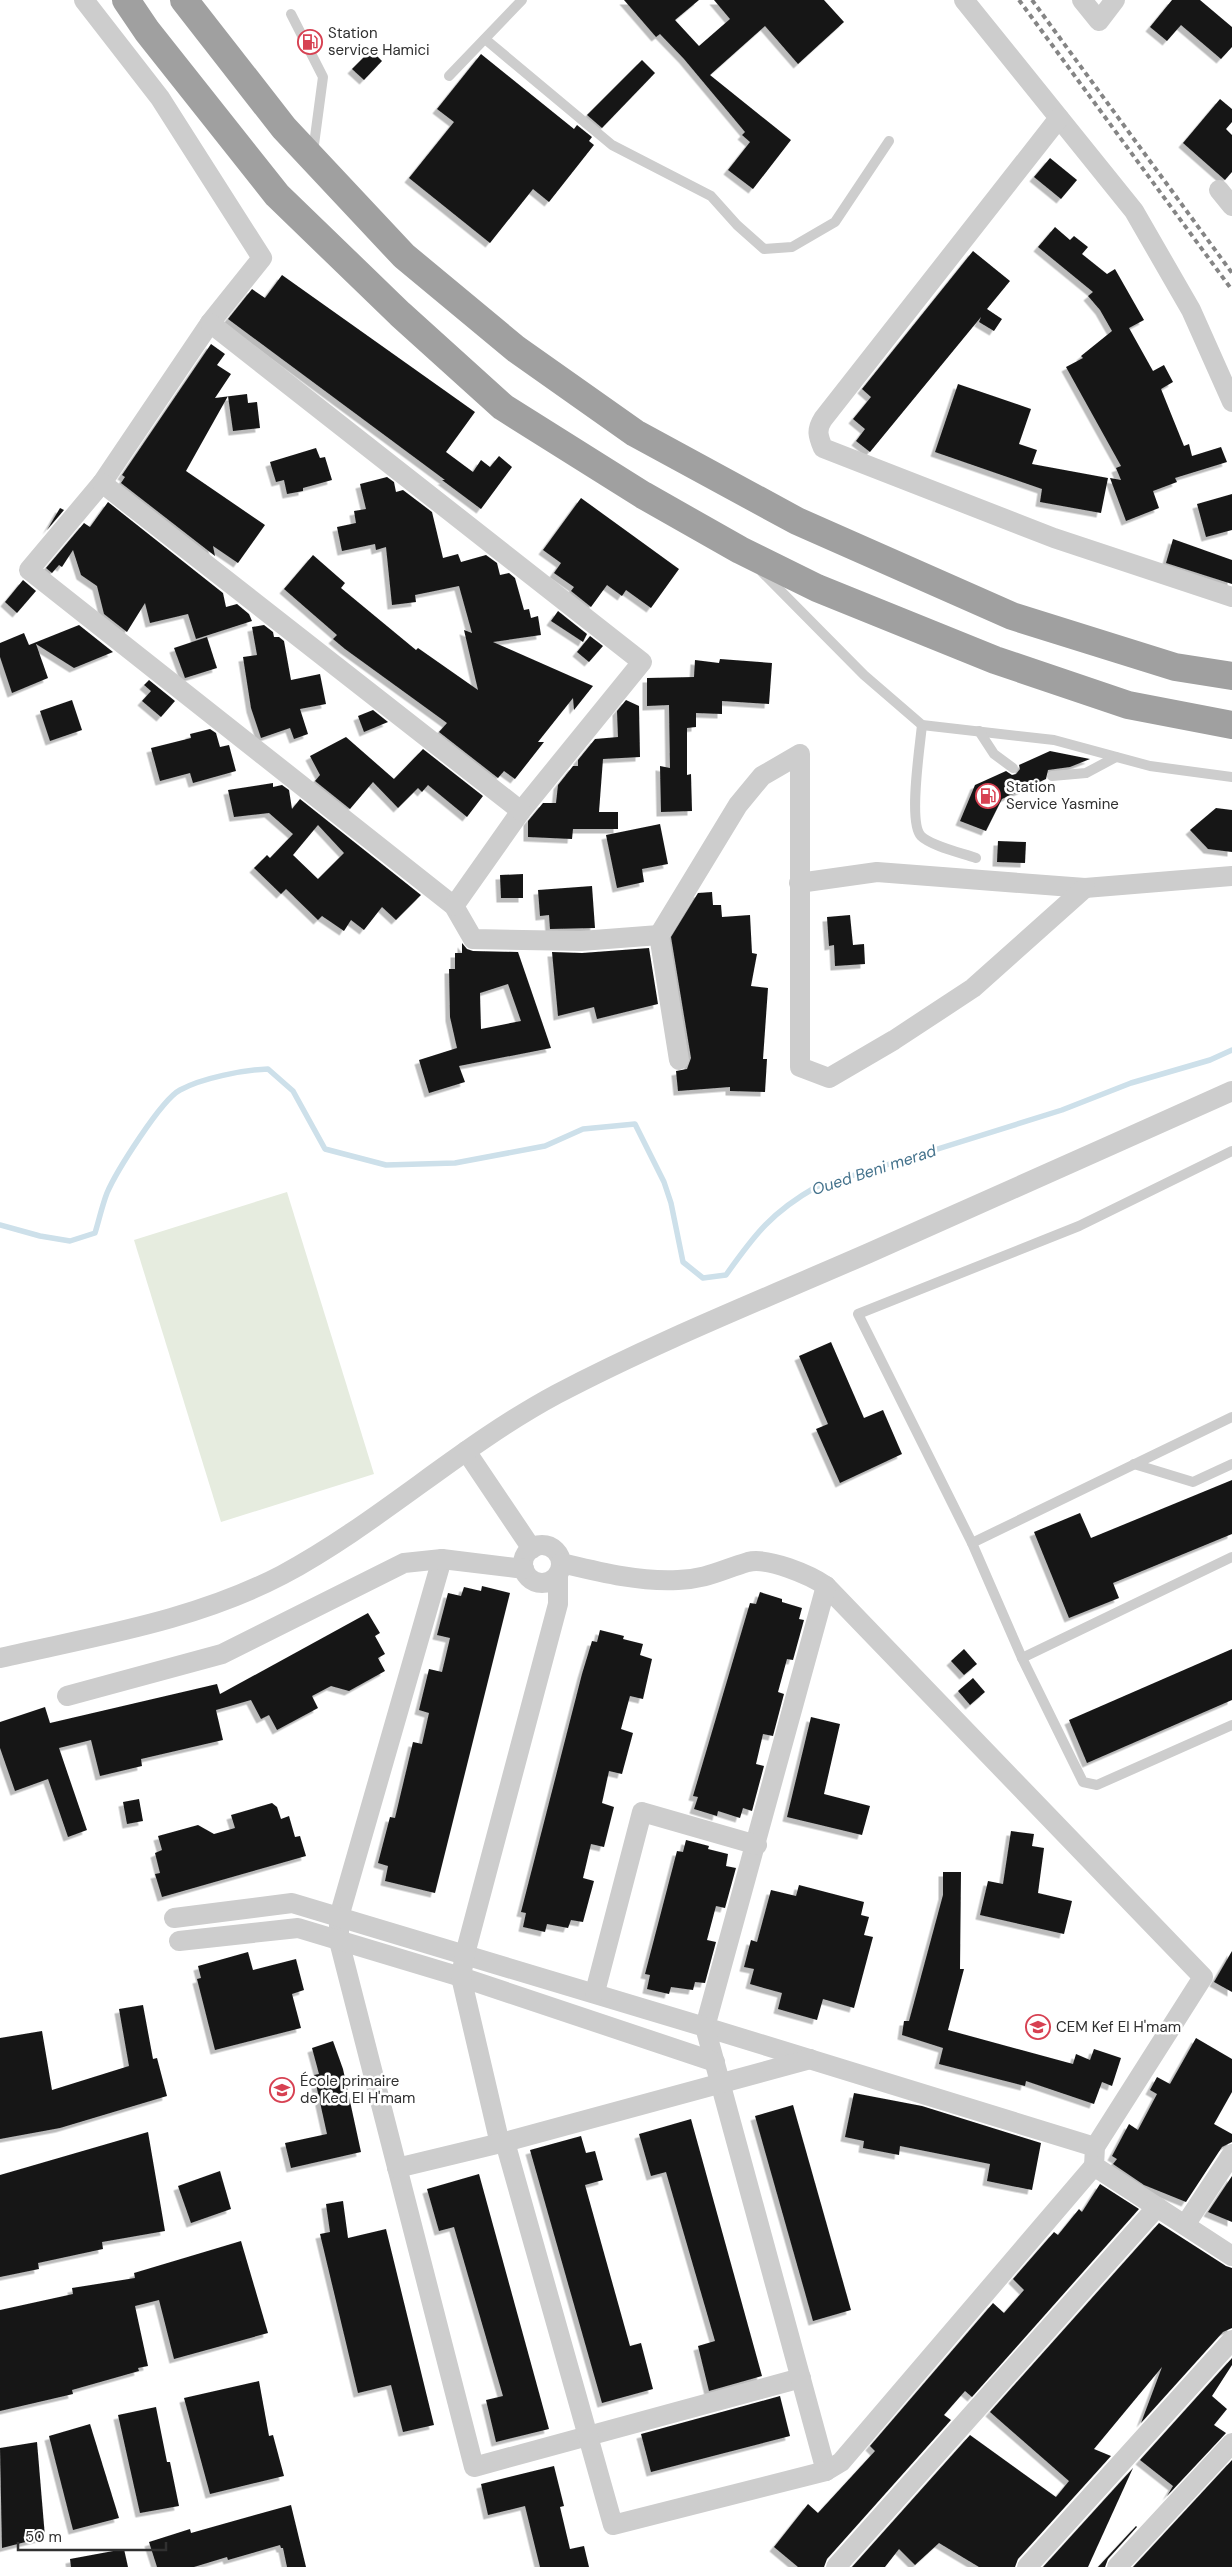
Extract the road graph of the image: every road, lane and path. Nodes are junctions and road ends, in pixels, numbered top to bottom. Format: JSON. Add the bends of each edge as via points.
{"nodes":[{"id":1,"x":84,"y":0,"type":"edge"},
{"id":2,"x":126,"y":0,"type":"edge"},
{"id":3,"x":184,"y":0,"type":"edge"},
{"id":4,"x":522,"y":0,"type":"edge"},
{"id":5,"x":964,"y":0,"type":"edge"},
{"id":6,"x":1082,"y":0,"type":"edge"},
{"id":7,"x":1115,"y":0,"type":"edge"},
{"id":8,"x":290,"y":14,"type":"dead end"},
{"id":9,"x":484,"y":39,"type":"junction"},
{"id":10,"x":448,"y":76,"type":"dead end"},
{"id":11,"x":1059,"y":118,"type":"junction"},
{"id":12,"x":889,"y":141,"type":"dead end"},
{"id":13,"x":312,"y":158,"type":"junction"},
{"id":14,"x":1219,"y":190,"type":"dead end"},
{"id":15,"x":1232,"y":206,"type":"edge"},
{"id":16,"x":210,"y":323,"type":"junction"},
{"id":17,"x":1232,"y":402,"type":"edge"},
{"id":18,"x":102,"y":483,"type":"junction"},
{"id":19,"x":740,"y":550,"type":"junction"},
{"id":20,"x":1232,"y":597,"type":"edge"},
{"id":21,"x":1232,"y":676,"type":"edge"},
{"id":22,"x":922,"y":725,"type":"junction"},
{"id":23,"x":1232,"y":725,"type":"edge"},
{"id":24,"x":980,"y":731,"type":"junction"},
{"id":25,"x":1116,"y":757,"type":"junction"},
{"id":26,"x":1013,"y":768,"type":"dead end"},
{"id":27,"x":1052,"y":776,"type":"dead end"},
{"id":28,"x":1232,"y":777,"type":"edge"},
{"id":29,"x":521,"y":811,"type":"junction"},
{"id":30,"x":976,"y":858,"type":"dead end"},
{"id":31,"x":1232,"y":876,"type":"edge"},
{"id":32,"x":799,"y":883,"type":"junction"},
{"id":33,"x":1084,"y":888,"type":"junction"},
{"id":34,"x":454,"y":906,"type":"junction"},
{"id":35,"x":659,"y":935,"type":"junction"},
{"id":36,"x":679,"y":1060,"type":"dead end"},
{"id":37,"x":1232,"y":1091,"type":"edge"},
{"id":38,"x":1232,"y":1151,"type":"edge"},
{"id":39,"x":1232,"y":1417,"type":"edge"},
{"id":40,"x":466,"y":1451,"type":"junction"},
{"id":41,"x":1134,"y":1464,"type":"junction"},
{"id":42,"x":1232,"y":1464,"type":"edge"},
{"id":43,"x":972,"y":1544,"type":"junction"},
{"id":44,"x":532,"y":1549,"type":"junction"},
{"id":45,"x":1232,"y":1557,"type":"edge"},
{"id":46,"x":442,"y":1558,"type":"junction"},
{"id":47,"x":524,"y":1568,"type":"junction"},
{"id":48,"x":559,"y":1569,"type":"junction"},
{"id":49,"x":826,"y":1586,"type":"junction"},
{"id":50,"x":0,"y":1658,"type":"edge"},
{"id":51,"x":1022,"y":1658,"type":"junction"},
{"id":52,"x":67,"y":1696,"type":"dead end"},
{"id":53,"x":1232,"y":1725,"type":"edge"},
{"id":54,"x":757,"y":1846,"type":"junction"},
{"id":55,"x":339,"y":1917,"type":"junction"},
{"id":56,"x":174,"y":1918,"type":"dead end"},
{"id":57,"x":179,"y":1941,"type":"dead end"},
{"id":58,"x":339,"y":1941,"type":"junction"},
{"id":59,"x":465,"y":1954,"type":"junction"},
{"id":60,"x":461,"y":1977,"type":"junction"},
{"id":61,"x":595,"y":1992,"type":"junction"},
{"id":62,"x":706,"y":2027,"type":"junction"},
{"id":63,"x":810,"y":2060,"type":"junction"},
{"id":64,"x":715,"y":2062,"type":"junction"},
{"id":65,"x":721,"y":2084,"type":"junction"},
{"id":66,"x":503,"y":2143,"type":"junction"},
{"id":67,"x":1232,"y":2154,"type":"edge"},
{"id":68,"x":1094,"y":2156,"type":"junction"},
{"id":69,"x":397,"y":2168,"type":"junction"},
{"id":70,"x":1157,"y":2207,"type":"junction"},
{"id":71,"x":1185,"y":2225,"type":"junction"},
{"id":72,"x":1232,"y":2256,"type":"edge"},
{"id":73,"x":1232,"y":2340,"type":"edge"},
{"id":74,"x":801,"y":2378,"type":"junction"},
{"id":75,"x":587,"y":2436,"type":"junction"},
{"id":76,"x":1232,"y":2443,"type":"edge"},
{"id":77,"x":826,"y":2471,"type":"junction"},
{"id":78,"x":836,"y":2567,"type":"edge"},
{"id":79,"x":1028,"y":2567,"type":"edge"},
{"id":80,"x":1117,"y":2567,"type":"edge"}],
"edges":[{"from":1,"to":16,"type":"street","via":[[160,98],[262,258]]},
{"from":2,"to":19,"type":"highway","via":[[146,31],[277,195],[400,314],[503,407],[643,495]]},
{"from":3,"to":13,"type":"highway","via":[[284,128]]},
{"from":4,"to":9,"type":"lane"},
{"from":5,"to":11,"type":"street"},
{"from":6,"to":7,"type":"street","via":[[1099,21]]},
{"from":8,"to":13,"type":"lane","via":[[323,77]]},
{"from":9,"to":10,"type":"lane"},
{"from":9,"to":12,"type":"lane","via":[[612,145],[711,196],[764,249],[792,247],[835,222]]},
{"from":11,"to":17,"type":"street","via":[[1134,211],[1191,310]]},
{"from":11,"to":20,"type":"street","via":[[823,419],[818,435],[823,448],[1054,538]]},
{"from":13,"to":21,"type":"highway","via":[[404,256],[516,349],[635,433],[797,521],[1012,616],[1175,667]]},
{"from":14,"to":15,"type":"street"},
{"from":16,"to":18,"type":"street"},
{"from":16,"to":29,"type":"street","via":[[642,662]]},
{"from":18,"to":29,"type":"street"},
{"from":18,"to":34,"type":"street","via":[[29,570]]},
{"from":19,"to":22,"type":"lane","via":[[864,675]]},
{"from":19,"to":23,"type":"highway","via":[[817,588],[995,660],[1128,705]]},
{"from":22,"to":24,"type":"lane"},
{"from":22,"to":30,"type":"lane","via":[[914,816],[918,832],[927,840]]},
{"from":24,"to":25,"type":"lane","via":[[1054,740]]},
{"from":24,"to":26,"type":"lane","via":[[994,754]]},
{"from":25,"to":27,"type":"lane","via":[[1086,773]]},
{"from":25,"to":28,"type":"lane","via":[[1168,770]]},
{"from":29,"to":34,"type":"street"},
{"from":31,"to":33,"type":"street"},
{"from":32,"to":33,"type":"street","via":[[877,872]]},
{"from":32,"to":33,"type":"street","via":[[800,1067],[828,1078],[894,1040],[973,988]]},
{"from":32,"to":35,"type":"street","via":[[800,754],[762,776],[738,805]]},
{"from":34,"to":35,"type":"street","via":[[474,939],[580,940]]},
{"from":35,"to":36,"type":"street"},
{"from":37,"to":40,"type":"street","via":[[667,1340],[554,1396]]},
{"from":38,"to":43,"type":"lane","via":[[1079,1226],[858,1314]]},
{"from":39,"to":41,"type":"lane"},
{"from":40,"to":44,"type":"street"},
{"from":40,"to":50,"type":"street","via":[[348,1534],[282,1575],[213,1606]]},
{"from":41,"to":42,"type":"lane","via":[[1193,1482]]},
{"from":41,"to":43,"type":"lane"},
{"from":43,"to":51,"type":"lane"},
{"from":44,"to":47,"type":"street","via":[[524,1557]]},
{"from":44,"to":48,"type":"street","via":[[550,1547],[556,1551]]},
{"from":45,"to":51,"type":"lane"},
{"from":46,"to":47,"type":"street"},
{"from":46,"to":52,"type":"street","via":[[404,1563],[222,1654]]},
{"from":46,"to":55,"type":"street"},
{"from":47,"to":48,"type":"street","via":[[529,1578],[540,1583],[553,1580]]},
{"from":48,"to":49,"type":"street","via":[[675,1580],[700,1578],[748,1562],[760,1562],[802,1572]]},
{"from":48,"to":59,"type":"street","via":[[558,1604]]},
{"from":49,"to":54,"type":"street"},
{"from":49,"to":68,"type":"street","via":[[1203,1977]]},
{"from":51,"to":53,"type":"lane","via":[[1083,1782],[1097,1784]]},
{"from":54,"to":61,"type":"street","via":[[642,1812]]},
{"from":54,"to":62,"type":"street"},
{"from":55,"to":56,"type":"street","via":[[292,1903]]},
{"from":55,"to":58,"type":"street"},
{"from":55,"to":59,"type":"street"},
{"from":57,"to":58,"type":"street","via":[[298,1928]]},
{"from":58,"to":60,"type":"street"},
{"from":58,"to":69,"type":"street"},
{"from":59,"to":60,"type":"street"},
{"from":59,"to":61,"type":"street"},
{"from":60,"to":64,"type":"street"},
{"from":60,"to":66,"type":"street"},
{"from":61,"to":62,"type":"street"},
{"from":62,"to":63,"type":"street"},
{"from":62,"to":64,"type":"street"},
{"from":63,"to":65,"type":"street"},
{"from":63,"to":68,"type":"street"},
{"from":64,"to":65,"type":"street"},
{"from":65,"to":66,"type":"street"},
{"from":65,"to":74,"type":"street"},
{"from":66,"to":69,"type":"street"},
{"from":66,"to":75,"type":"street"},
{"from":67,"to":71,"type":"street"},
{"from":68,"to":70,"type":"street"},
{"from":68,"to":77,"type":"street","via":[[840,2462]]},
{"from":69,"to":75,"type":"street","via":[[474,2466]]},
{"from":70,"to":71,"type":"street"},
{"from":70,"to":78,"type":"street"},
{"from":71,"to":72,"type":"street"},
{"from":73,"to":79,"type":"street"},
{"from":74,"to":75,"type":"street"},
{"from":74,"to":77,"type":"street"},
{"from":75,"to":77,"type":"street","via":[[613,2525]]},
{"from":76,"to":80,"type":"street"}]}
